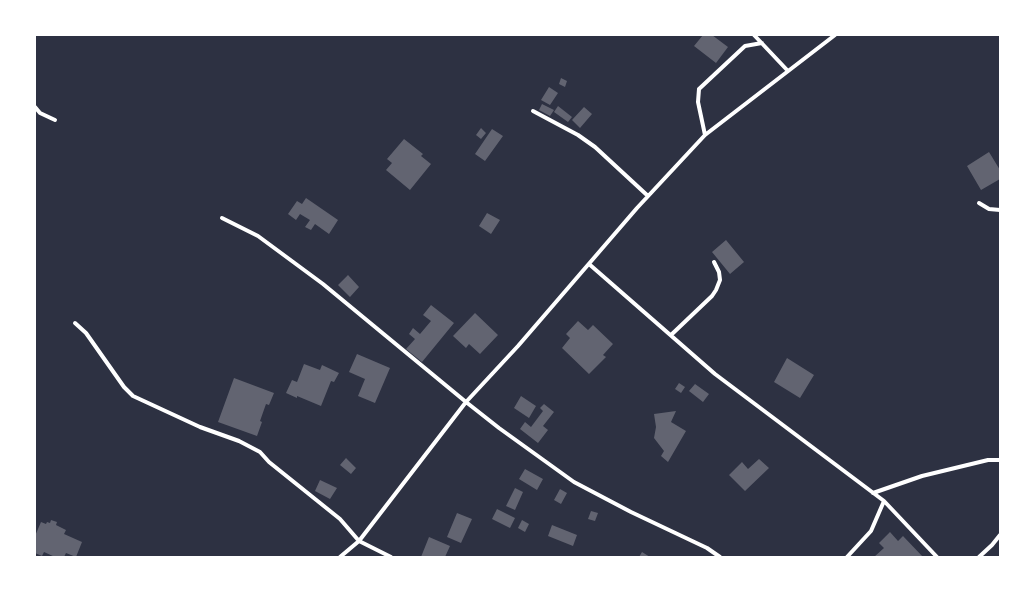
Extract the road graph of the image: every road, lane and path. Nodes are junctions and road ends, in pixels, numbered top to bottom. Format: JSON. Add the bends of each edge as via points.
{"nodes":[{"id":1,"x":754,"y":35,"type":"edge"},
{"id":2,"x":835,"y":35,"type":"edge"},
{"id":3,"x":762,"y":44,"type":"junction"},
{"id":4,"x":788,"y":71,"type":"junction"},
{"id":5,"x":35,"y":108,"type":"edge"},
{"id":6,"x":533,"y":111,"type":"dead end"},
{"id":7,"x":55,"y":120,"type":"dead end"},
{"id":8,"x":705,"y":135,"type":"junction"},
{"id":9,"x":648,"y":196,"type":"junction"},
{"id":10,"x":979,"y":203,"type":"dead end"},
{"id":11,"x":1000,"y":210,"type":"edge"},
{"id":12,"x":222,"y":218,"type":"dead end"},
{"id":13,"x":714,"y":262,"type":"dead end"},
{"id":14,"x":589,"y":264,"type":"junction"},
{"id":15,"x":75,"y":323,"type":"dead end"},
{"id":16,"x":672,"y":335,"type":"junction"},
{"id":17,"x":466,"y":402,"type":"junction"},
{"id":18,"x":1000,"y":460,"type":"edge"},
{"id":19,"x":874,"y":493,"type":"junction"},
{"id":20,"x":884,"y":501,"type":"junction"},
{"id":21,"x":1000,"y":535,"type":"edge"},
{"id":22,"x":359,"y":541,"type":"junction"},
{"id":23,"x":340,"y":557,"type":"edge"},
{"id":24,"x":391,"y":557,"type":"edge"},
{"id":25,"x":720,"y":557,"type":"edge"},
{"id":26,"x":847,"y":557,"type":"edge"},
{"id":27,"x":937,"y":557,"type":"edge"},
{"id":28,"x":979,"y":557,"type":"edge"}],
"edges":[{"from":1,"to":3,"type":"street"},
{"from":2,"to":4,"type":"street"},
{"from":3,"to":4,"type":"street"},
{"from":3,"to":8,"type":"street","via":[[745,46],[699,89],[698,102]]},
{"from":4,"to":8,"type":"street"},
{"from":5,"to":7,"type":"street"},
{"from":6,"to":9,"type":"street","via":[[595,147]]},
{"from":8,"to":9,"type":"street"},
{"from":9,"to":14,"type":"street"},
{"from":10,"to":11,"type":"street","via":[[989,209]]},
{"from":12,"to":17,"type":"street","via":[[258,236],[323,284]]},
{"from":13,"to":16,"type":"street","via":[[720,280],[716,290]]},
{"from":14,"to":16,"type":"street"},
{"from":14,"to":17,"type":"street"},
{"from":15,"to":22,"type":"street","via":[[86,333],[133,396],[260,452],[340,519]]},
{"from":16,"to":19,"type":"street","via":[[715,374]]},
{"from":17,"to":22,"type":"street"},
{"from":17,"to":25,"type":"street","via":[[574,482],[707,548]]},
{"from":18,"to":19,"type":"street","via":[[988,460],[922,476]]},
{"from":19,"to":20,"type":"street"},
{"from":20,"to":26,"type":"street","via":[[871,531]]},
{"from":20,"to":27,"type":"street"},
{"from":21,"to":28,"type":"street"},
{"from":22,"to":23,"type":"street"},
{"from":22,"to":24,"type":"street"}]}
